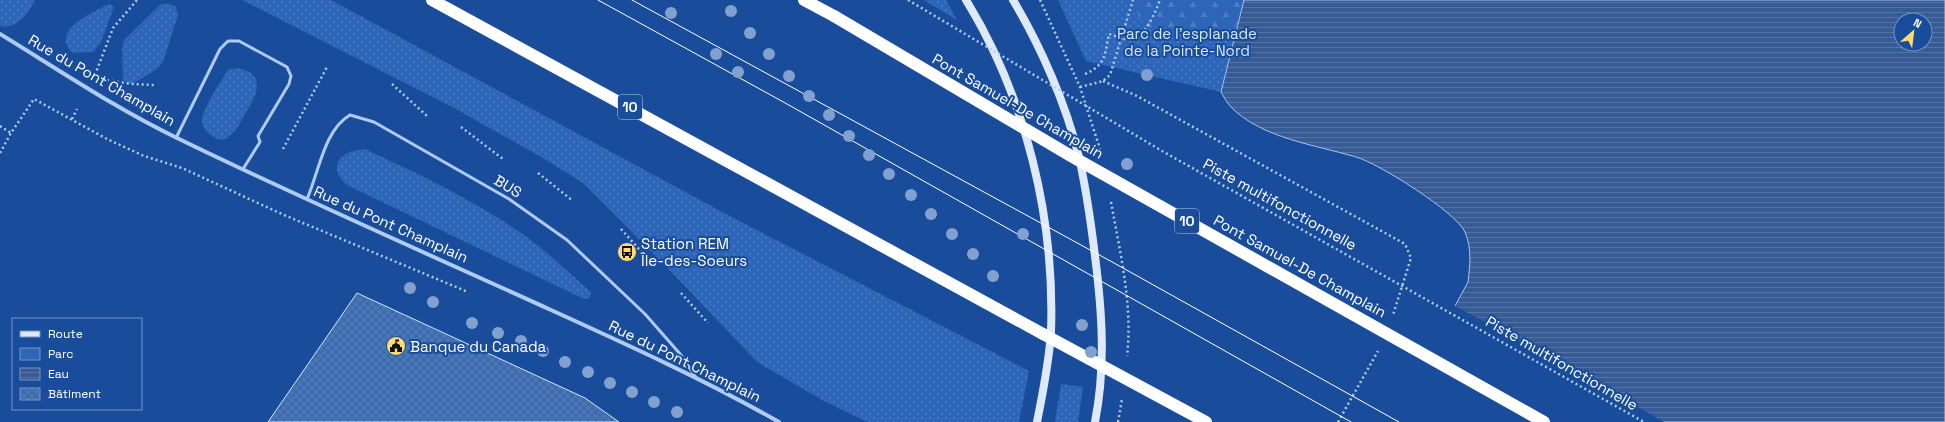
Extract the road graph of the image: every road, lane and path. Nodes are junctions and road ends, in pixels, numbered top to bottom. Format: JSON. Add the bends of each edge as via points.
{"nodes":[{"id":1,"x":137,"y":0,"type":"edge"},
{"id":2,"x":432,"y":0,"type":"edge"},
{"id":3,"x":804,"y":0,"type":"edge"},
{"id":4,"x":812,"y":0,"type":"edge"},
{"id":5,"x":908,"y":0,"type":"edge"},
{"id":6,"x":966,"y":0,"type":"edge"},
{"id":7,"x":1013,"y":0,"type":"edge"},
{"id":8,"x":1133,"y":0,"type":"edge"},
{"id":9,"x":1160,"y":0,"type":"edge"},
{"id":10,"x":834,"y":16,"type":"junction"},
{"id":11,"x":0,"y":34,"type":"edge"},
{"id":12,"x":1121,"y":37,"type":"junction"},
{"id":13,"x":328,"y":67,"type":"dead end"},
{"id":14,"x":1085,"y":74,"type":"dead end"},
{"id":15,"x":1103,"y":81,"type":"junction"},
{"id":16,"x":392,"y":84,"type":"dead end"},
{"id":17,"x":154,"y":85,"type":"dead end"},
{"id":18,"x":1080,"y":87,"type":"dead end"},
{"id":19,"x":77,"y":109,"type":"dead end"},
{"id":20,"x":427,"y":116,"type":"dead end"},
{"id":21,"x":72,"y":120,"type":"junction"},
{"id":22,"x":0,"y":126,"type":"edge"},
{"id":23,"x":461,"y":127,"type":"dead end"},
{"id":24,"x":11,"y":133,"type":"junction"},
{"id":25,"x":176,"y":138,"type":"junction"},
{"id":26,"x":283,"y":150,"type":"dead end"},
{"id":27,"x":0,"y":152,"type":"edge"},
{"id":28,"x":503,"y":159,"type":"dead end"},
{"id":29,"x":243,"y":169,"type":"junction"},
{"id":30,"x":538,"y":173,"type":"dead end"},
{"id":31,"x":306,"y":199,"type":"junction"},
{"id":32,"x":573,"y":201,"type":"dead end"},
{"id":33,"x":621,"y":230,"type":"dead end"},
{"id":34,"x":655,"y":267,"type":"dead end"},
{"id":35,"x":470,"y":293,"type":"dead end"},
{"id":36,"x":681,"y":293,"type":"dead end"},
{"id":37,"x":1391,"y":320,"type":"dead end"},
{"id":38,"x":708,"y":323,"type":"dead end"},
{"id":39,"x":1379,"y":348,"type":"dead end"},
{"id":40,"x":697,"y":379,"type":"junction"},
{"id":41,"x":779,"y":422,"type":"edge"},
{"id":42,"x":1037,"y":422,"type":"edge"},
{"id":43,"x":1095,"y":422,"type":"edge"},
{"id":44,"x":1206,"y":422,"type":"edge"},
{"id":45,"x":1338,"y":422,"type":"edge"},
{"id":46,"x":1544,"y":422,"type":"edge"},
{"id":47,"x":1644,"y":422,"type":"edge"}],
"edges":[{"from":1,"to":17,"type":"path","via":[[113,28],[94,77],[131,84]]},
{"from":2,"to":44,"type":"highway","number":"10","bridge":true},
{"from":3,"to":10,"type":"highway"},
{"from":4,"to":10,"type":"highway","number":"10"},
{"from":5,"to":47,"type":"path","name":"Piste multifonctionnelle","bridge":true,"via":[[1169,155]]},
{"from":6,"to":42,"type":"street","via":[[995,54],[1010,90],[1037,182],[1049,254],[1051,304],[1048,365]]},
{"from":7,"to":43,"type":"street","via":[[1052,79],[1083,178],[1102,321],[1101,379]]},
{"from":8,"to":12,"type":"path"},
{"from":9,"to":12,"type":"path","via":[[1152,19],[1140,35],[1130,40]]},
{"from":10,"to":46,"type":"highway","name":"Pont Samuel-De Champlain","number":"10","bridge":true,"via":[[1077,160]]},
{"from":11,"to":25,"type":"street","name":"Rue du Pont Champlain","via":[[88,89]]},
{"from":12,"to":14,"type":"path","via":[[1109,34],[1101,63],[1095,70]]},
{"from":12,"to":15,"type":"path","via":[[1110,75]]},
{"from":13,"to":26,"type":"path"},
{"from":15,"to":18,"type":"path"},
{"from":15,"to":37,"type":"path","via":[[1137,96],[1405,244],[1410,253],[1410,263]]},
{"from":16,"to":20,"type":"path"},
{"from":19,"to":21,"type":"path"},
{"from":21,"to":24,"type":"path","via":[[34,99]]},
{"from":21,"to":35,"type":"path","via":[[144,156],[182,168],[284,215]]},
{"from":22,"to":24,"type":"path"},
{"from":23,"to":28,"type":"path"},
{"from":24,"to":27,"type":"path"},
{"from":25,"to":29,"type":"street","name":"Rue du Pont Champlain"},
{"from":25,"to":29,"type":"lane","via":[[220,48],[228,41],[239,41],[287,67],[291,76],[289,84],[258,136],[260,142]]},
{"from":29,"to":31,"type":"street","name":"Rue du Pont Champlain"},
{"from":30,"to":32,"type":"path"},
{"from":31,"to":40,"type":"street","name":"Rue du Pont Champlain"},
{"from":31,"to":40,"type":"lane","name":"BUS","via":[[330,137],[341,120],[350,115],[374,122],[509,199],[567,240],[645,314],[681,355]]},
{"from":33,"to":34,"type":"path"},
{"from":36,"to":38,"type":"path"},
{"from":39,"to":45,"type":"path"},
{"from":40,"to":41,"type":"street","name":"Rue du Pont Champlain"}]}
